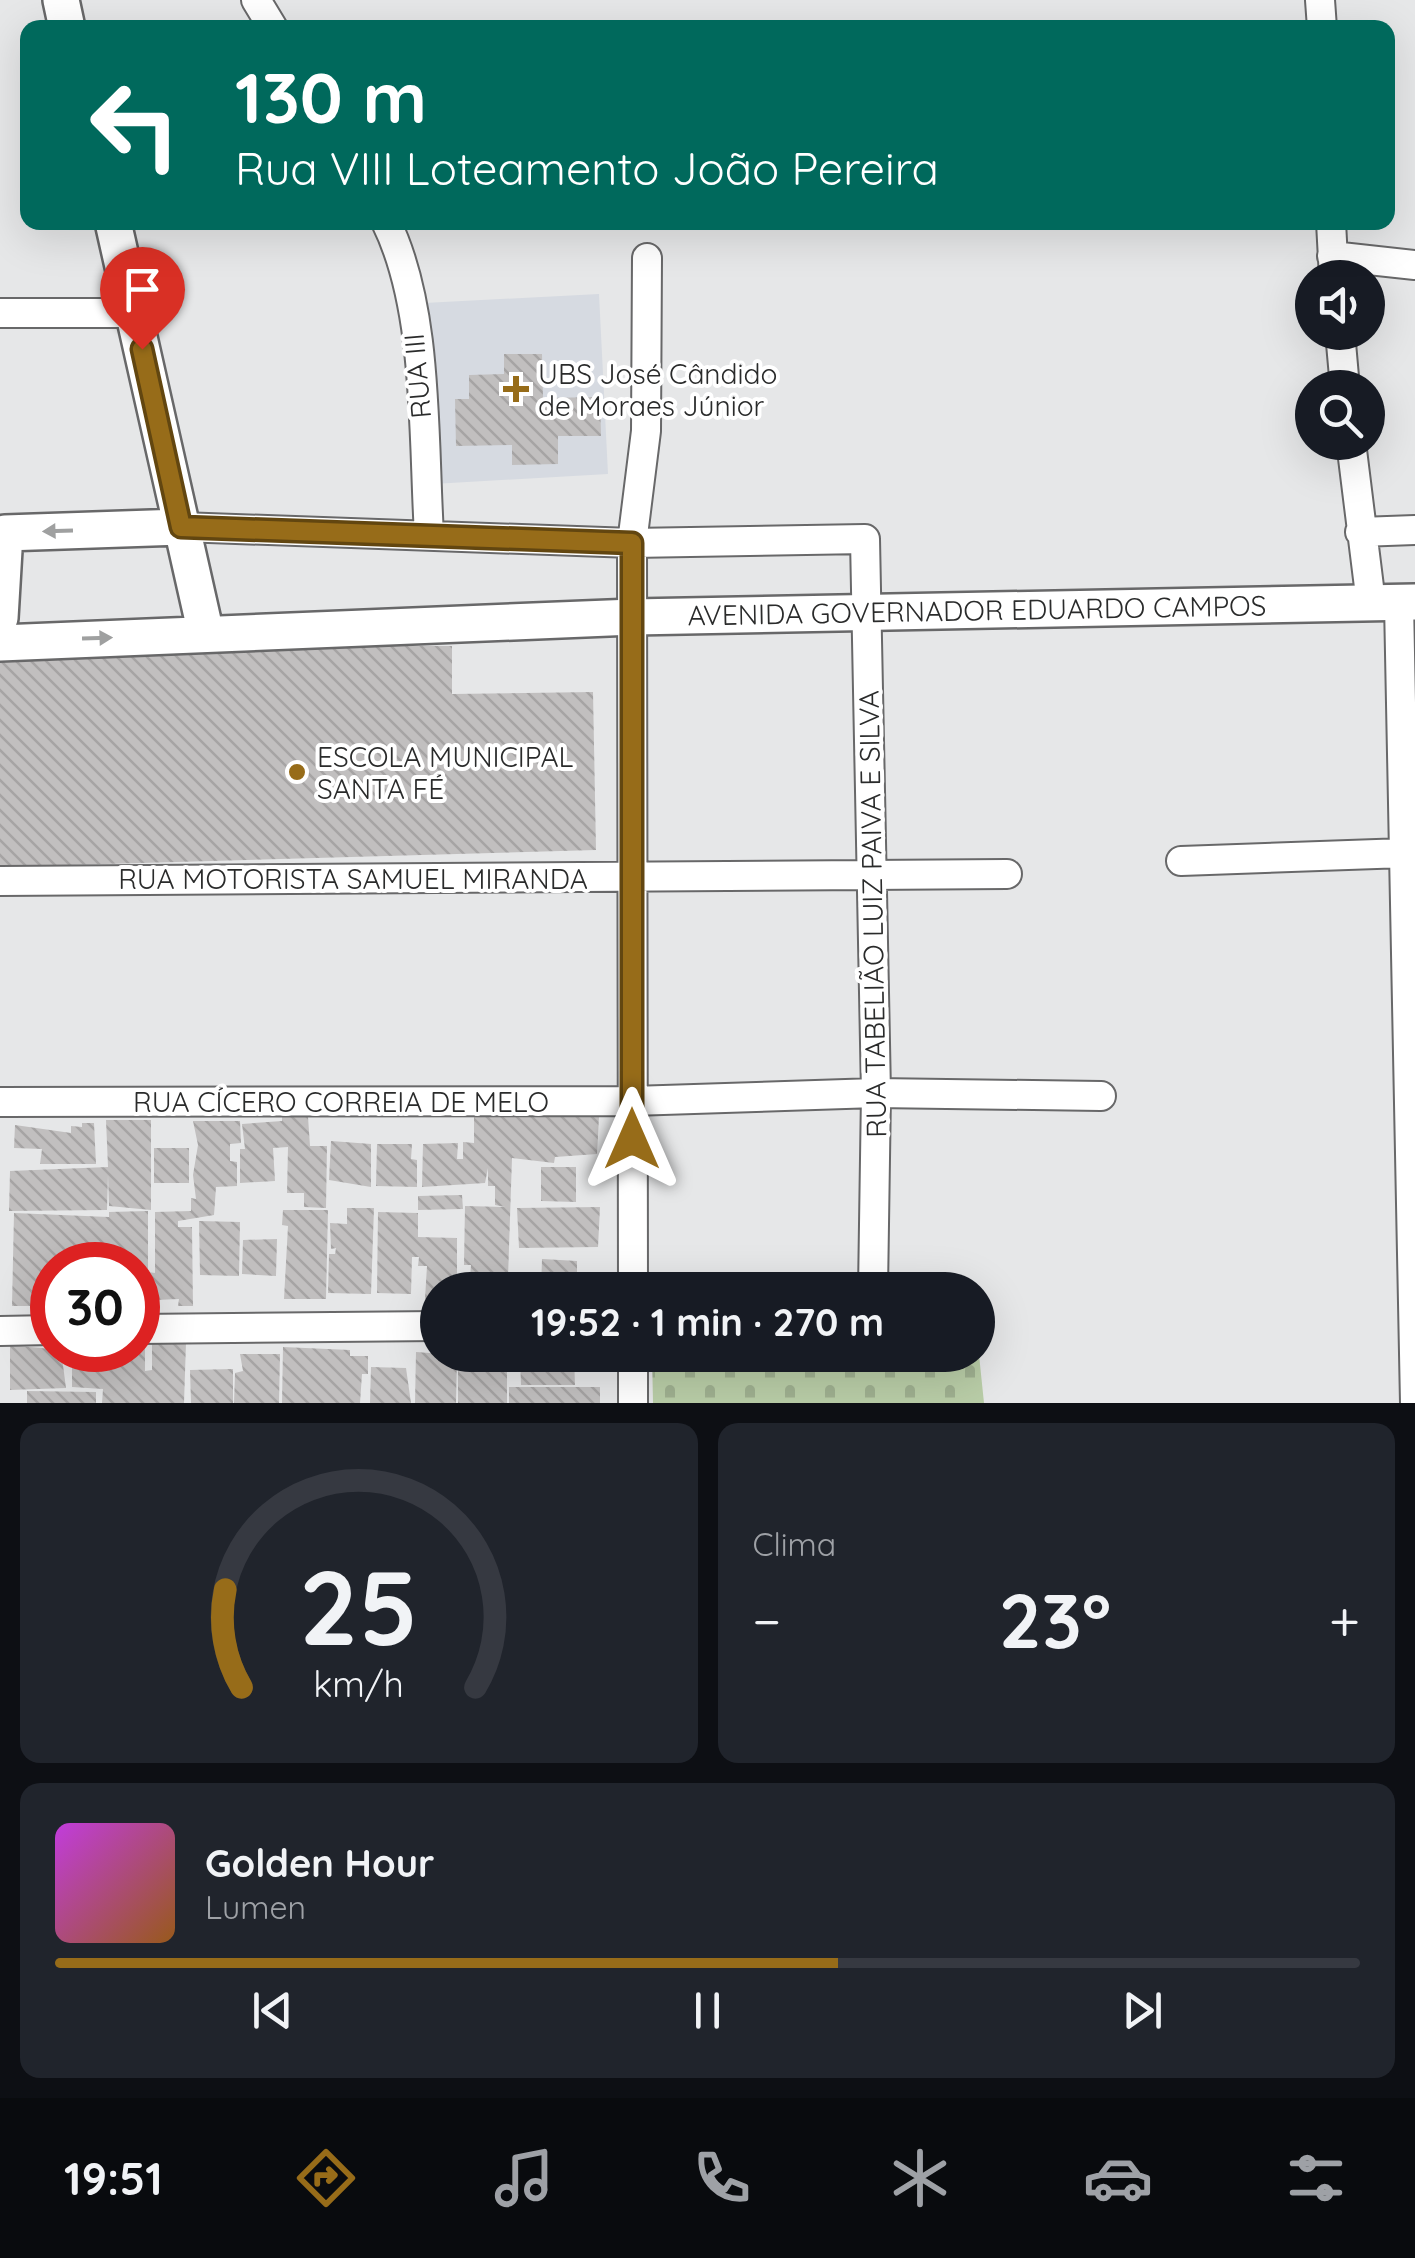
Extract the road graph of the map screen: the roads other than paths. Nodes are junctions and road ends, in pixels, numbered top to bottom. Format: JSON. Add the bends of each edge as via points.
{"nodes":[{"id":1,"x":115,"y":230,"type":"edge"},
{"id":2,"x":390,"y":230,"type":"edge"},
{"id":3,"x":1331,"y":230,"type":"edge"},
{"id":4,"x":647,"y":258,"type":"dead end"},
{"id":5,"x":1333,"y":260,"type":"edge"},
{"id":6,"x":1415,"y":265,"type":"edge"},
{"id":7,"x":1385,"y":266,"type":"edge"},
{"id":8,"x":0,"y":313,"type":"edge"},
{"id":9,"x":134,"y":313,"type":"junction"},
{"id":10,"x":1353,"y":460,"type":"edge"},
{"id":11,"x":181,"y":527,"type":"junction"},
{"id":12,"x":1415,"y":530,"type":"edge"},
{"id":13,"x":1360,"y":532,"type":"junction"},
{"id":14,"x":3,"y":533,"type":"edge"},
{"id":15,"x":429,"y":534,"type":"junction"},
{"id":16,"x":632,"y":543,"type":"junction"},
{"id":17,"x":1395,"y":603,"type":"edge"},
{"id":18,"x":868,"y":612,"type":"junction"},
{"id":19,"x":0,"y":618,"type":"edge"},
{"id":20,"x":633,"y":618,"type":"junction"},
{"id":21,"x":206,"y":634,"type":"junction"},
{"id":22,"x":0,"y":642,"type":"edge"},
{"id":23,"x":1404,"y":854,"type":"junction"},
{"id":24,"x":1181,"y":861,"type":"dead end"},
{"id":25,"x":871,"y":874,"type":"junction"},
{"id":26,"x":1006,"y":874,"type":"dead end"},
{"id":27,"x":630,"y":876,"type":"junction"},
{"id":28,"x":0,"y":881,"type":"edge"},
{"id":29,"x":876,"y":1092,"type":"junction"},
{"id":30,"x":1101,"y":1096,"type":"dead end"},
{"id":31,"x":632,"y":1101,"type":"junction"},
{"id":32,"x":0,"y":1102,"type":"edge"},
{"id":33,"x":1412,"y":1120,"type":"edge"},
{"id":34,"x":633,"y":1272,"type":"edge"},
{"id":35,"x":873,"y":1272,"type":"edge"},
{"id":36,"x":420,"y":1326,"type":"edge"},
{"id":37,"x":160,"y":1329,"type":"edge"},
{"id":38,"x":30,"y":1330,"type":"edge"},
{"id":39,"x":0,"y":1331,"type":"edge"},
{"id":40,"x":633,"y":1372,"type":"edge"},
{"id":41,"x":633,"y":1403,"type":"edge"},
{"id":42,"x":1415,"y":1403,"type":"edge"}],
"edges":[{"from":1,"to":9,"type":"street"},
{"from":2,"to":15,"type":"street","name":"RUA III","via":[[412,321]]},
{"from":3,"to":5,"type":"street"},
{"from":4,"to":16,"type":"street","via":[[646,432]]},
{"from":6,"to":7,"type":"street"},
{"from":8,"to":9,"type":"street"},
{"from":9,"to":11,"type":"street"},
{"from":10,"to":13,"type":"street"},
{"from":11,"to":14,"type":"street","one_way":true},
{"from":11,"to":15,"type":"street"},
{"from":11,"to":21,"type":"street"},
{"from":12,"to":13,"type":"street"},
{"from":13,"to":17,"type":"street"},
{"from":14,"to":19,"type":"street"},
{"from":15,"to":16,"type":"street"},
{"from":16,"to":18,"type":"street","name":"RUA TABELIÃO LUIZ PAIVA E SILVA","via":[[864,540]]},
{"from":16,"to":20,"type":"street"},
{"from":17,"to":18,"type":"street","name":"AVENIDA GOVERNADOR EDUARDO CAMPOS"},
{"from":17,"to":23,"type":"street"},
{"from":18,"to":20,"type":"street","name":"AVENIDA GOVERNADOR EDUARDO CAMPOS"},
{"from":18,"to":25,"type":"street","name":"RUA TABELIÃO LUIZ PAIVA E SILVA"},
{"from":20,"to":21,"type":"street","name":"AVENIDA GOVERNADOR EDUARDO CAMPOS"},
{"from":20,"to":27,"type":"street"},
{"from":22,"to":21,"type":"street","name":"AVENIDA GOVERNADOR EDUARDO CAMPOS","one_way":true},
{"from":23,"to":24,"type":"street"},
{"from":23,"to":33,"type":"street"},
{"from":25,"to":26,"type":"street","name":"RUA MOTORISTA SAMUEL MIRANDA"},
{"from":25,"to":27,"type":"street","name":"RUA MOTORISTA SAMUEL MIRANDA"},
{"from":25,"to":29,"type":"street","name":"RUA TABELIÃO LUIZ PAIVA E SILVA"},
{"from":27,"to":28,"type":"street","name":"RUA MOTORISTA SAMUEL MIRANDA"},
{"from":27,"to":31,"type":"street"},
{"from":29,"to":30,"type":"street","name":"RUA CÍCERO CORREIA DE MELO"},
{"from":29,"to":31,"type":"street","name":"RUA CÍCERO CORREIA DE MELO"},
{"from":29,"to":35,"type":"street","name":"RUA TABELIÃO LUIZ PAIVA E SILVA"},
{"from":31,"to":32,"type":"street","name":"RUA CÍCERO CORREIA DE MELO"},
{"from":31,"to":34,"type":"street"},
{"from":33,"to":42,"type":"street"},
{"from":36,"to":37,"type":"street"},
{"from":38,"to":39,"type":"street"},
{"from":40,"to":41,"type":"street"}]}
